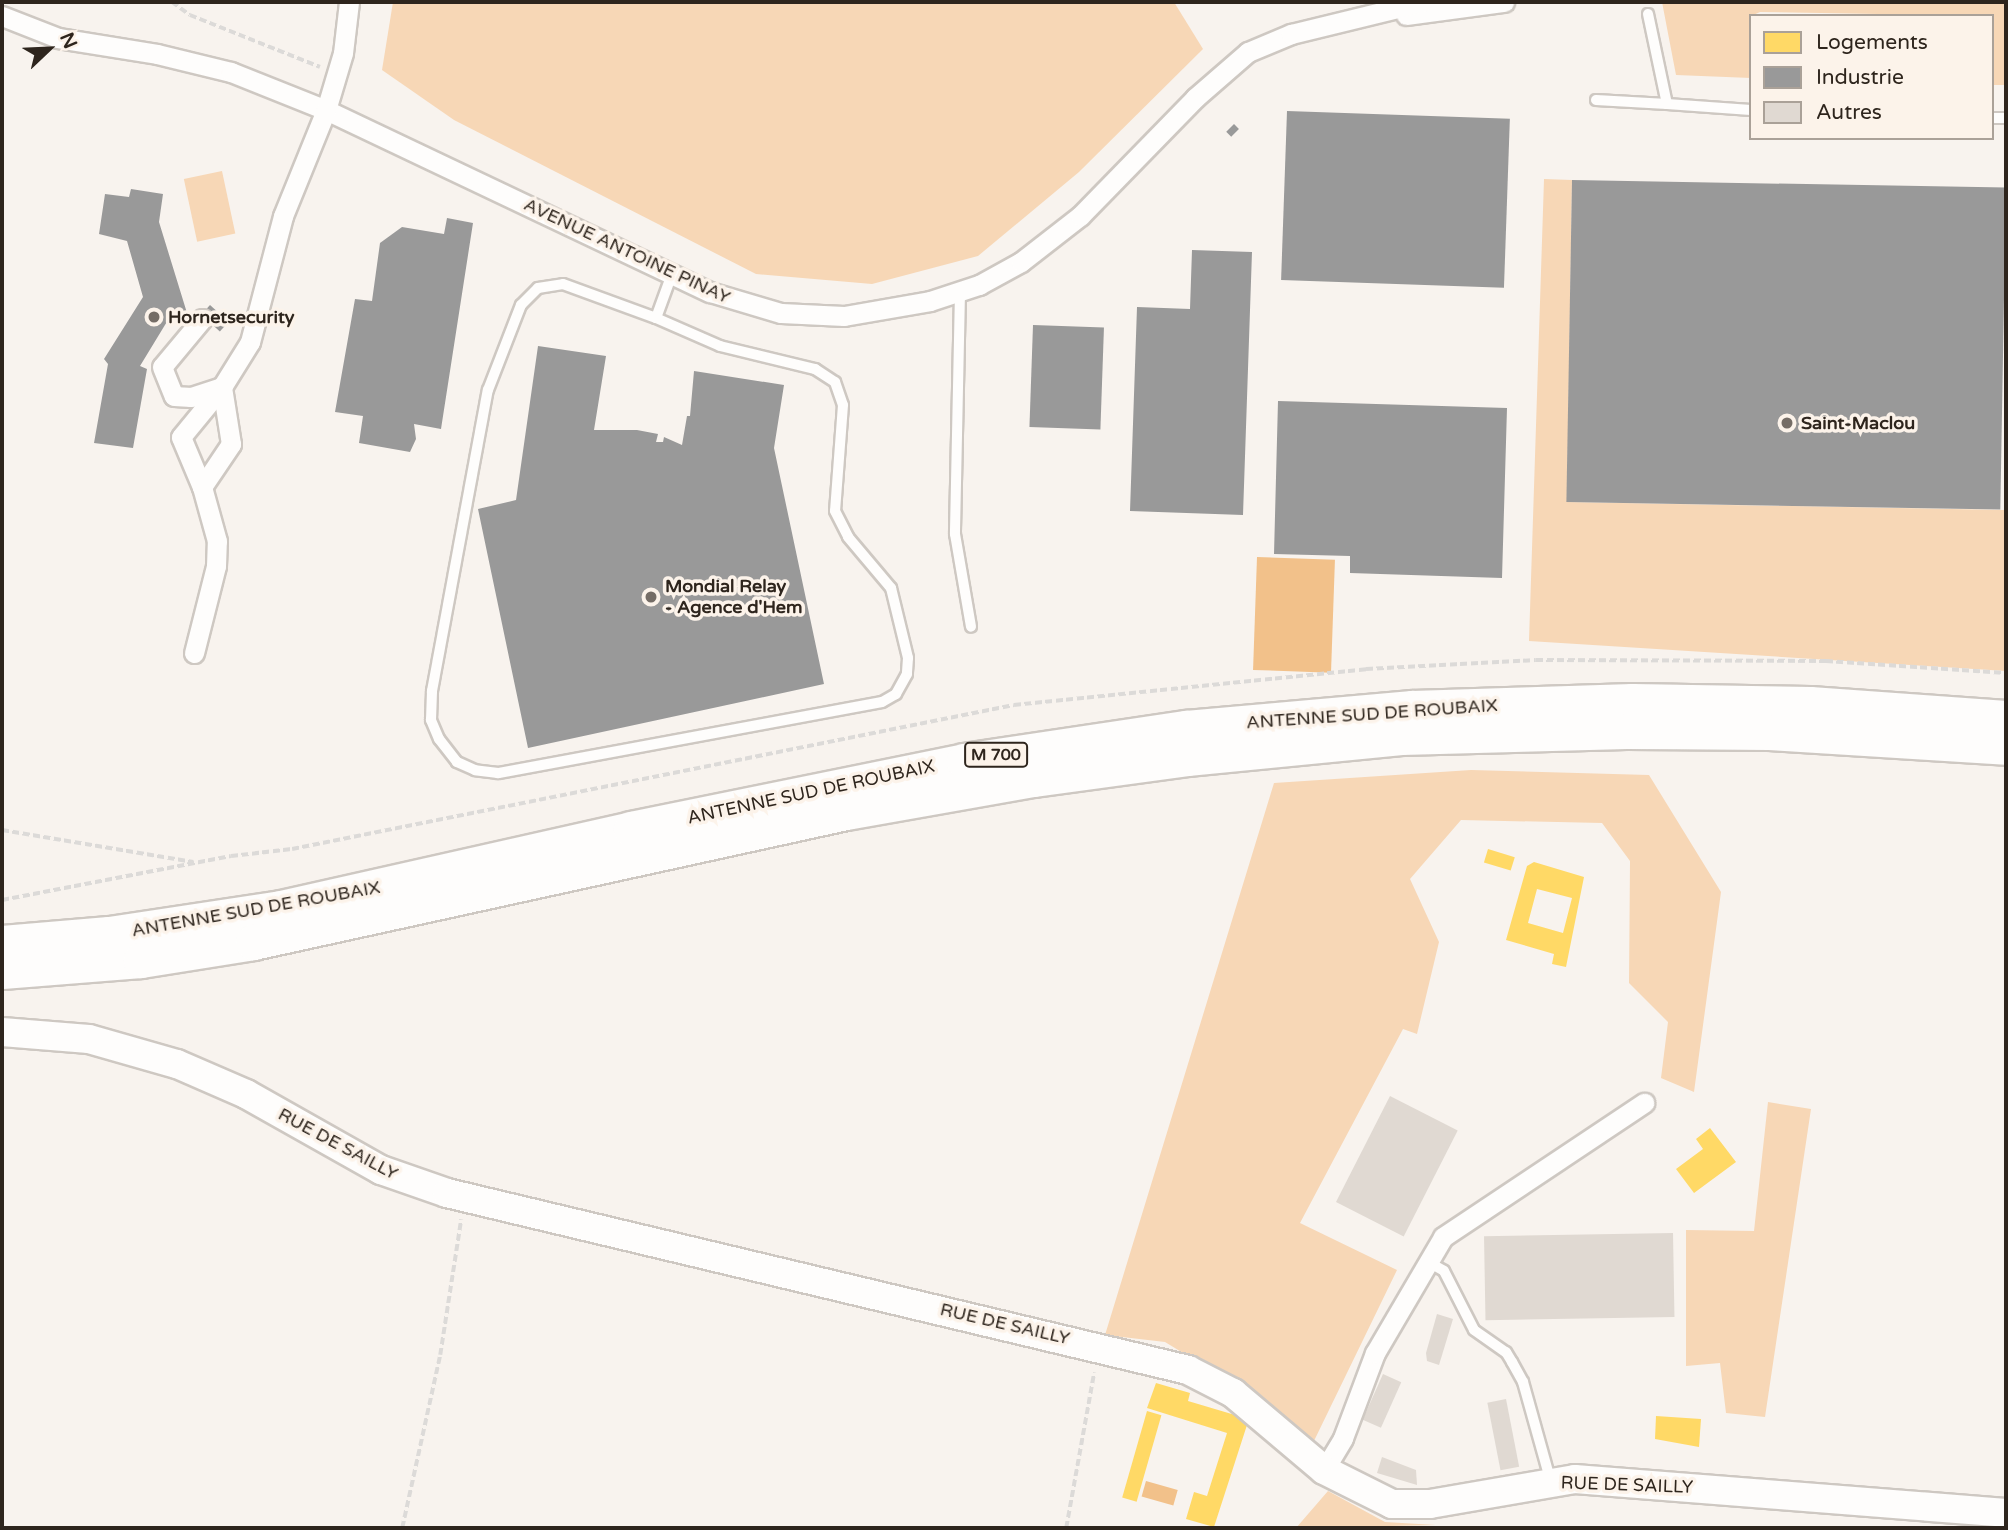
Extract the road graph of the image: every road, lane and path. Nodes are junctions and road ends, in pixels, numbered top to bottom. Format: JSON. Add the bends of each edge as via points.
{"nodes":[{"id":1,"x":172,"y":2,"type":"edge"},
{"id":2,"x":349,"y":2,"type":"edge"},
{"id":3,"x":1422,"y":2,"type":"edge"},
{"id":4,"x":1504,"y":2,"type":"edge"},
{"id":5,"x":1648,"y":13,"type":"dead end"},
{"id":6,"x":2,"y":16,"type":"edge"},
{"id":7,"x":1356,"y":20,"type":"junction"},
{"id":8,"x":331,"y":89,"type":"junction"},
{"id":9,"x":1597,"y":100,"type":"dead end"},
{"id":10,"x":1667,"y":104,"type":"junction"},
{"id":11,"x":326,"y":110,"type":"junction"},
{"id":12,"x":1749,"y":110,"type":"edge"},
{"id":13,"x":672,"y":274,"type":"junction"},
{"id":14,"x":960,"y":292,"type":"junction"},
{"id":15,"x":656,"y":318,"type":"junction"},
{"id":16,"x":202,"y":319,"type":"dead end"},
{"id":17,"x":222,"y":387,"type":"junction"},
{"id":18,"x":202,"y":486,"type":"junction"},
{"id":19,"x":971,"y":627,"type":"dead end"},
{"id":20,"x":194,"y":653,"type":"dead end"},
{"id":21,"x":2006,"y":702,"type":"edge"},
{"id":22,"x":1866,"y":708,"type":"junction"},
{"id":23,"x":2006,"y":718,"type":"edge"},
{"id":24,"x":2006,"y":747,"type":"edge"},
{"id":25,"x":2,"y":830,"type":"edge"},
{"id":26,"x":198,"y":863,"type":"dead end"},
{"id":27,"x":2,"y":943,"type":"edge"},
{"id":28,"x":2,"y":971,"type":"edge"},
{"id":29,"x":2,"y":1032,"type":"edge"},
{"id":30,"x":1644,"y":1103,"type":"dead end"},
{"id":31,"x":465,"y":1197,"type":"junction"},
{"id":32,"x":1428,"y":1262,"type":"junction"},
{"id":33,"x":1100,"y":1346,"type":"junction"},
{"id":34,"x":1324,"y":1469,"type":"junction"},
{"id":35,"x":1552,"y":1482,"type":"junction"},
{"id":36,"x":2006,"y":1513,"type":"edge"},
{"id":37,"x":402,"y":1528,"type":"edge"},
{"id":38,"x":1066,"y":1528,"type":"edge"}],
"edges":[{"from":1,"to":8,"type":"path","via":[[190,15],[319,66]]},
{"from":2,"to":8,"type":"street","via":[[347,32]]},
{"from":3,"to":7,"type":"street","name":"AVENUE ANTOINE PINAY"},
{"from":4,"to":7,"type":"street","name":"AVENUE ANTOINE PINAY"},
{"from":5,"to":10,"type":"lane"},
{"from":6,"to":11,"type":"street","name":"AVENUE ANTOINE PINAY","via":[[58,38],[231,72]]},
{"from":7,"to":14,"type":"street","name":"AVENUE ANTOINE PINAY","via":[[1275,40],[1238,59],[1080,216],[1021,262]]},
{"from":8,"to":11,"type":"street"},
{"from":9,"to":10,"type":"lane"},
{"from":10,"to":12,"type":"lane"},
{"from":11,"to":13,"type":"street","name":"AVENUE ANTOINE PINAY"},
{"from":11,"to":17,"type":"street","via":[[283,216],[250,342]]},
{"from":13,"to":14,"type":"street","name":"AVENUE ANTOINE PINAY","via":[[756,307],[813,315],[872,313]]},
{"from":13,"to":15,"type":"lane"},
{"from":14,"to":19,"type":"lane","via":[[954,534]]},
{"from":15,"to":15,"type":"lane","via":[[563,284],[538,288],[521,304],[488,390],[432,691],[431,720],[439,739],[457,762],[475,770],[498,773],[882,702],[895,694],[907,674],[908,658],[891,588],[848,537],[835,511],[843,405],[835,382],[816,369],[720,346]]},
{"from":16,"to":17,"type":"street","via":[[162,367],[165,382],[174,396],[191,397]]},
{"from":17,"to":18,"type":"street","via":[[231,444]]},
{"from":17,"to":18,"type":"street","via":[[181,437]]},
{"from":18,"to":20,"type":"street","via":[[217,541],[216,566]]},
{"from":21,"to":22,"type":"highway","via":[[1950,698]]},
{"from":22,"to":23,"type":"highway","name":"ANTENNE SUD DE ROUBAIX","number":"M 700"},
{"from":22,"to":27,"type":"highway","name":"ANTENNE SUD DE ROUBAIX","number":"M 700","via":[[1682,701],[1450,706],[1137,734],[841,785],[281,908],[99,935]]},
{"from":24,"to":28,"type":"highway","name":"ANTENNE SUD DE ROUBAIX","number":"M 700","via":[[1796,733],[1661,730],[1401,737],[1187,758],[1034,779],[846,813],[253,942],[100,965]]},
{"from":25,"to":26,"type":"path"},
{"from":29,"to":31,"type":"street","name":"RUE DE SAILLY","via":[[89,1039],[167,1060],[246,1094],[381,1170]]},
{"from":30,"to":32,"type":"street","via":[[1443,1237]]},
{"from":31,"to":33,"type":"street","name":"RUE DE SAILLY"},
{"from":31,"to":37,"type":"path","via":[[440,1355]]},
{"from":32,"to":34,"type":"street","via":[[1375,1353],[1343,1437]]},
{"from":32,"to":35,"type":"lane","via":[[1444,1271],[1474,1329],[1506,1352],[1512,1362],[1523,1382]]},
{"from":33,"to":34,"type":"street","name":"RUE DE SAILLY","via":[[1212,1380]]},
{"from":33,"to":38,"type":"path"},
{"from":34,"to":35,"type":"street","name":"RUE DE SAILLY","via":[[1370,1495],[1411,1506]]},
{"from":35,"to":36,"type":"street","name":"RUE DE SAILLY","via":[[1656,1483]]}]}
